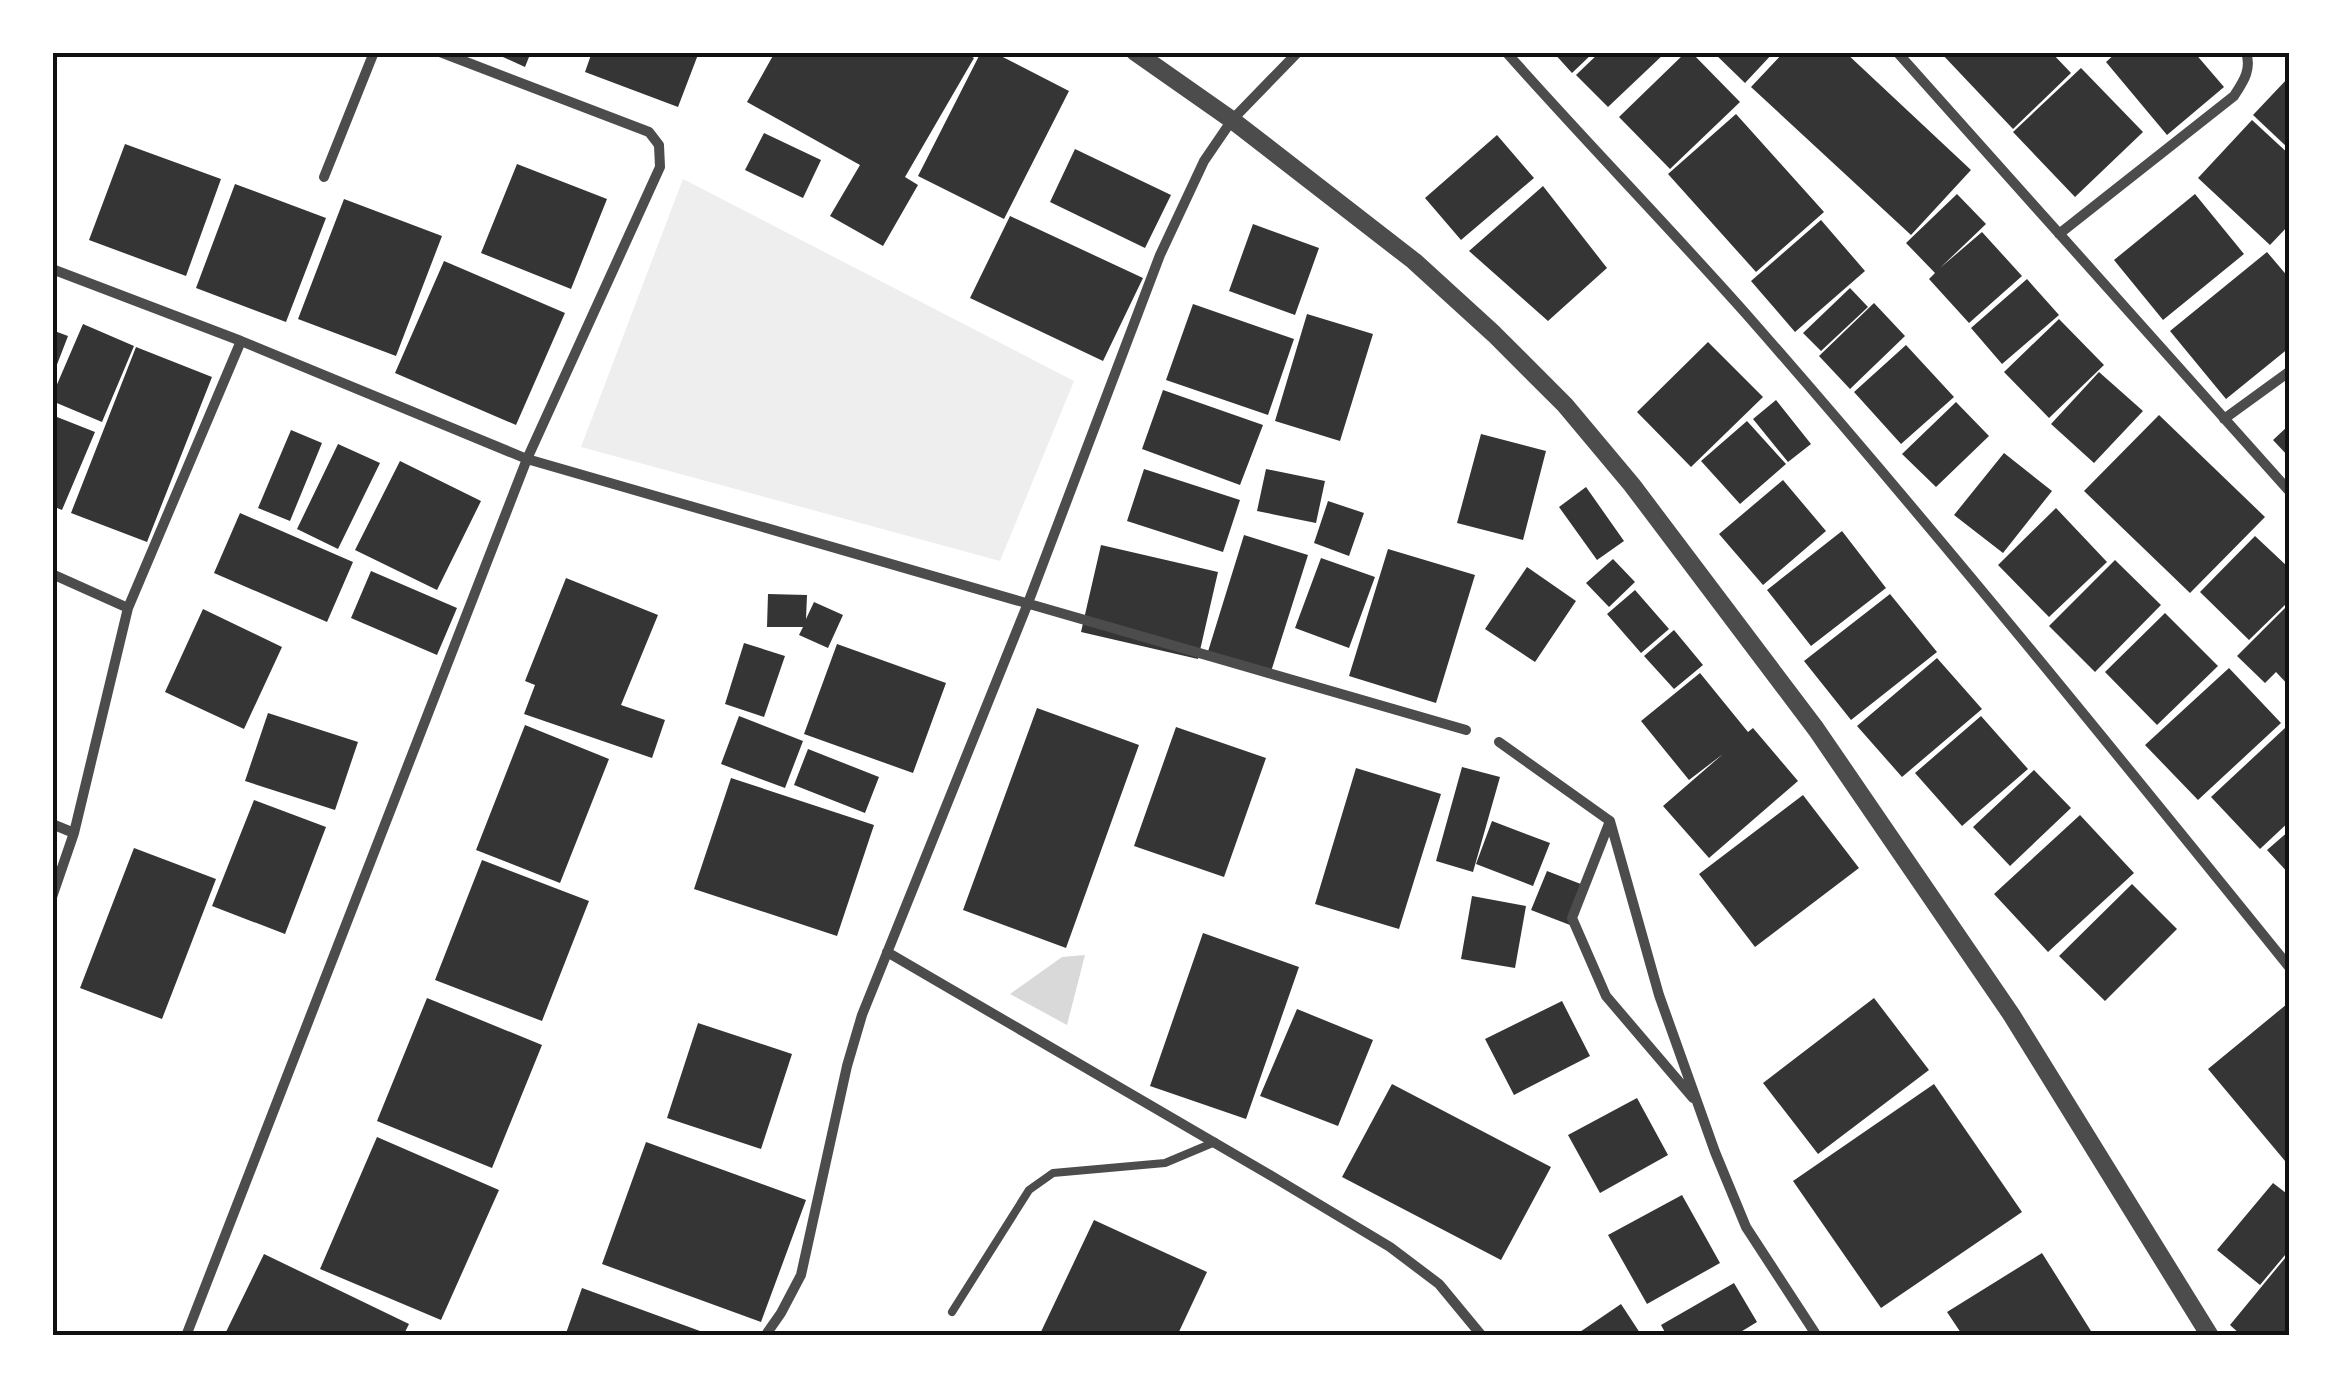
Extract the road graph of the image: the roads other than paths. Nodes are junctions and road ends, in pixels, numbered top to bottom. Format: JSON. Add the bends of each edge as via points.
{"nodes":[{"id":1,"x":374,"y":52,"type":"edge"},
{"id":2,"x":440,"y":52,"type":"edge"},
{"id":3,"x":1135,"y":52,"type":"edge"},
{"id":4,"x":1298,"y":52,"type":"edge"},
{"id":5,"x":1506,"y":52,"type":"edge"},
{"id":6,"x":1897,"y":52,"type":"edge"},
{"id":7,"x":2246,"y":52,"type":"edge"},
{"id":8,"x":1232,"y":120,"type":"junction"},
{"id":9,"x":324,"y":177,"type":"dead end"},
{"id":10,"x":2059,"y":234,"type":"junction"},
{"id":11,"x":52,"y":268,"type":"edge"},
{"id":12,"x":240,"y":341,"type":"junction"},
{"id":13,"x":2290,"y":371,"type":"edge"},
{"id":14,"x":2224,"y":419,"type":"junction"},
{"id":15,"x":526,"y":459,"type":"junction"},
{"id":16,"x":2290,"y":492,"type":"edge"},
{"id":17,"x":52,"y":574,"type":"edge"},
{"id":18,"x":1028,"y":603,"type":"junction"},
{"id":19,"x":128,"y":608,"type":"junction"},
{"id":20,"x":1466,"y":730,"type":"dead end"},
{"id":21,"x":1499,"y":742,"type":"dead end"},
{"id":22,"x":1610,"y":821,"type":"junction"},
{"id":23,"x":52,"y":824,"type":"edge"},
{"id":24,"x":74,"y":832,"type":"junction"},
{"id":25,"x":52,"y":897,"type":"edge"},
{"id":26,"x":887,"y":952,"type":"junction"},
{"id":27,"x":2290,"y":968,"type":"edge"},
{"id":28,"x":1697,"y":1102,"type":"junction"},
{"id":29,"x":1214,"y":1142,"type":"junction"},
{"id":30,"x":952,"y":1312,"type":"dead end"},
{"id":31,"x":186,"y":1336,"type":"edge"},
{"id":32,"x":765,"y":1336,"type":"edge"},
{"id":33,"x":1482,"y":1336,"type":"edge"},
{"id":34,"x":1817,"y":1336,"type":"edge"},
{"id":35,"x":2210,"y":1336,"type":"edge"}],
"edges":[{"from":1,"to":9,"type":"street"},
{"from":2,"to":15,"type":"street","via":[[649,132],[658,146],[660,167]]},
{"from":3,"to":8,"type":"street"},
{"from":4,"to":8,"type":"street"},
{"from":5,"to":27,"type":"street","via":[[1917,512]]},
{"from":6,"to":10,"type":"street"},
{"from":7,"to":10,"type":"street","via":[[2247,76],[2234,96]]},
{"from":8,"to":18,"type":"street","via":[[1204,161],[1160,255]]},
{"from":8,"to":35,"type":"street","via":[[1480,322],[1564,404],[1632,485],[1816,729],[2011,1014]]},
{"from":10,"to":14,"type":"street"},
{"from":11,"to":12,"type":"street"},
{"from":12,"to":15,"type":"street"},
{"from":12,"to":19,"type":"street"},
{"from":13,"to":14,"type":"street"},
{"from":14,"to":16,"type":"street"},
{"from":15,"to":18,"type":"street"},
{"from":15,"to":31,"type":"street"},
{"from":17,"to":19,"type":"street"},
{"from":18,"to":20,"type":"street"},
{"from":18,"to":26,"type":"street"},
{"from":19,"to":24,"type":"street"},
{"from":21,"to":22,"type":"street"},
{"from":22,"to":28,"type":"street","via":[[1658,995]]},
{"from":22,"to":28,"type":"street","via":[[1572,918],[1606,996]]},
{"from":23,"to":24,"type":"street"},
{"from":24,"to":25,"type":"street"},
{"from":26,"to":29,"type":"street"},
{"from":26,"to":32,"type":"street","via":[[847,1066],[801,1275]]},
{"from":28,"to":34,"type":"street","via":[[1746,1226]]},
{"from":29,"to":30,"type":"lane","via":[[1165,1164],[1052,1173],[1029,1190]]},
{"from":29,"to":33,"type":"street","via":[[1390,1247],[1438,1284]]}]}
